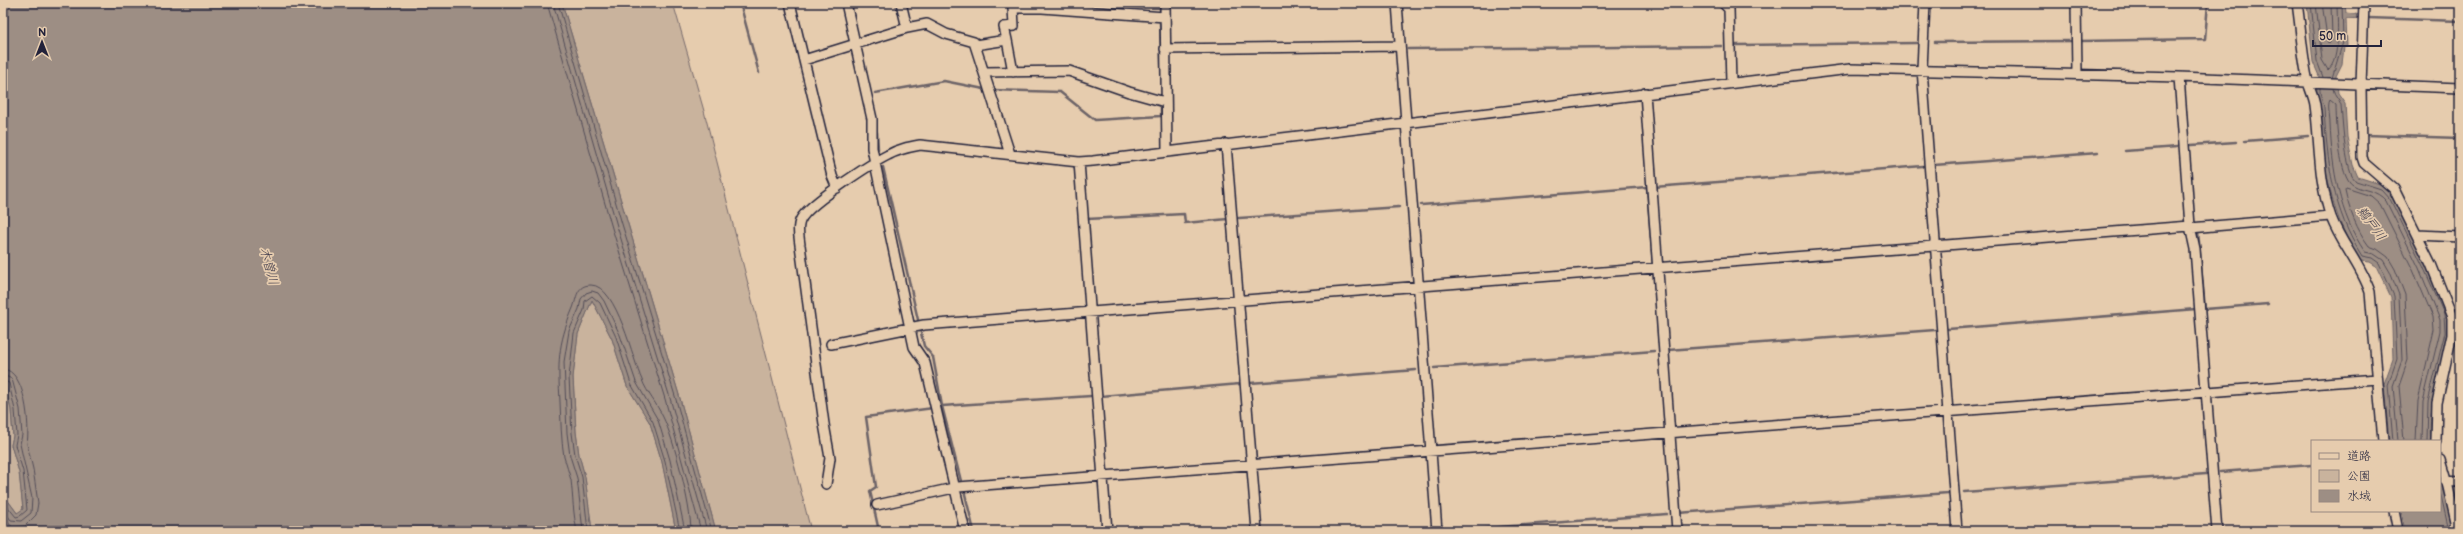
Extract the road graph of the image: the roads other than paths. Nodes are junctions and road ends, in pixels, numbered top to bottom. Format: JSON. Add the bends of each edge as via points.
{"nodes":[{"id":1,"x":790,"y":3,"type":"edge"},
{"id":2,"x":846,"y":3,"type":"edge"},
{"id":3,"x":901,"y":3,"type":"edge"},
{"id":4,"x":1165,"y":3,"type":"edge"},
{"id":5,"x":1397,"y":3,"type":"edge"},
{"id":6,"x":1925,"y":3,"type":"edge"},
{"id":7,"x":2076,"y":3,"type":"edge"},
{"id":8,"x":2297,"y":3,"type":"edge"},
{"id":9,"x":2364,"y":3,"type":"edge"},
{"id":10,"x":1727,"y":5,"type":"edge"},
{"id":11,"x":1165,"y":17,"type":"junction"},
{"id":12,"x":907,"y":28,"type":"junction"},
{"id":13,"x":1007,"y":40,"type":"junction"},
{"id":14,"x":855,"y":42,"type":"junction"},
{"id":15,"x":975,"y":45,"type":"junction"},
{"id":16,"x":1400,"y":46,"type":"junction"},
{"id":17,"x":1165,"y":49,"type":"junction"},
{"id":18,"x":804,"y":60,"type":"junction"},
{"id":19,"x":1922,"y":70,"type":"junction"},
{"id":20,"x":985,"y":72,"type":"junction"},
{"id":21,"x":1013,"y":72,"type":"junction"},
{"id":22,"x":2077,"y":74,"type":"junction"},
{"id":23,"x":2179,"y":77,"type":"junction"},
{"id":24,"x":2311,"y":82,"type":"junction"},
{"id":25,"x":1731,"y":83,"type":"junction"},
{"id":26,"x":2361,"y":85,"type":"junction"},
{"id":27,"x":2460,"y":88,"type":"edge"},
{"id":28,"x":1645,"y":93,"type":"junction"},
{"id":29,"x":1165,"y":102,"type":"junction"},
{"id":30,"x":1405,"y":124,"type":"junction"},
{"id":31,"x":1226,"y":144,"type":"junction"},
{"id":32,"x":1167,"y":151,"type":"junction"},
{"id":33,"x":1010,"y":154,"type":"junction"},
{"id":34,"x":1079,"y":162,"type":"junction"},
{"id":35,"x":875,"y":163,"type":"junction"},
{"id":36,"x":838,"y":188,"type":"junction"},
{"id":37,"x":2330,"y":216,"type":"junction"},
{"id":38,"x":2190,"y":227,"type":"junction"},
{"id":39,"x":2418,"y":235,"type":"junction"},
{"id":40,"x":2460,"y":237,"type":"edge"},
{"id":41,"x":1936,"y":247,"type":"junction"},
{"id":42,"x":1657,"y":269,"type":"junction"},
{"id":43,"x":1419,"y":288,"type":"junction"},
{"id":44,"x":1239,"y":302,"type":"junction"},
{"id":45,"x":1091,"y":312,"type":"junction"},
{"id":46,"x":915,"y":326,"type":"junction"},
{"id":47,"x":831,"y":344,"type":"dead end"},
{"id":48,"x":2378,"y":379,"type":"junction"},
{"id":49,"x":2206,"y":391,"type":"junction"},
{"id":50,"x":1948,"y":411,"type":"junction"},
{"id":51,"x":1666,"y":432,"type":"junction"},
{"id":52,"x":2383,"y":440,"type":"edge"},
{"id":53,"x":2436,"y":440,"type":"edge"},
{"id":54,"x":1431,"y":450,"type":"junction"},
{"id":55,"x":1252,"y":464,"type":"junction"},
{"id":56,"x":2441,"y":464,"type":"edge"},
{"id":57,"x":1103,"y":476,"type":"junction"},
{"id":58,"x":2445,"y":481,"type":"junction"},
{"id":59,"x":2460,"y":482,"type":"edge"},
{"id":60,"x":826,"y":484,"type":"dead end"},
{"id":61,"x":954,"y":488,"type":"junction"},
{"id":62,"x":878,"y":506,"type":"dead end"},
{"id":63,"x":2394,"y":512,"type":"edge"},
{"id":64,"x":965,"y":531,"type":"edge"},
{"id":65,"x":1107,"y":531,"type":"edge"},
{"id":66,"x":1257,"y":531,"type":"edge"},
{"id":67,"x":1437,"y":531,"type":"edge"},
{"id":68,"x":1677,"y":531,"type":"edge"},
{"id":69,"x":1957,"y":531,"type":"edge"},
{"id":70,"x":2217,"y":531,"type":"edge"},
{"id":71,"x":2398,"y":531,"type":"edge"},
{"id":72,"x":2458,"y":531,"type":"edge"}],
"edges":[{"from":1,"to":18,"type":"street"},
{"from":2,"to":14,"type":"street"},
{"from":3,"to":12,"type":"street"},
{"from":4,"to":11,"type":"street"},
{"from":5,"to":16,"type":"street"},
{"from":6,"to":19,"type":"street"},
{"from":7,"to":22,"type":"street"},
{"from":8,"to":24,"type":"street"},
{"from":9,"to":26,"type":"street"},
{"from":10,"to":25,"type":"street"},
{"from":11,"to":13,"type":"street","via":[[1013,8],[1014,26],[1004,27]]},
{"from":11,"to":17,"type":"street"},
{"from":12,"to":14,"type":"street"},
{"from":12,"to":15,"type":"street","via":[[927,24],[946,34],[974,42]]},
{"from":13,"to":15,"type":"street"},
{"from":13,"to":21,"type":"street"},
{"from":14,"to":18,"type":"street"},
{"from":14,"to":35,"type":"street","via":[[872,118]]},
{"from":15,"to":20,"type":"street"},
{"from":16,"to":17,"type":"street"},
{"from":16,"to":30,"type":"street"},
{"from":17,"to":29,"type":"street"},
{"from":18,"to":36,"type":"street","via":[[832,176]]},
{"from":19,"to":22,"type":"street"},
{"from":19,"to":25,"type":"street","via":[[1850,69]]},
{"from":19,"to":41,"type":"street"},
{"from":20,"to":21,"type":"street"},
{"from":20,"to":33,"type":"street"},
{"from":21,"to":29,"type":"street","via":[[1069,71]]},
{"from":22,"to":23,"type":"street"},
{"from":23,"to":24,"type":"street"},
{"from":23,"to":38,"type":"street"},
{"from":24,"to":26,"type":"street"},
{"from":24,"to":37,"type":"street","via":[[2319,162]]},
{"from":25,"to":28,"type":"street"},
{"from":26,"to":27,"type":"street"},
{"from":26,"to":39,"type":"street","via":[[2364,163],[2394,189]]},
{"from":28,"to":30,"type":"street"},
{"from":28,"to":42,"type":"street"},
{"from":29,"to":32,"type":"street"},
{"from":30,"to":31,"type":"street"},
{"from":30,"to":43,"type":"street"},
{"from":31,"to":32,"type":"street"},
{"from":31,"to":44,"type":"street"},
{"from":32,"to":34,"type":"street"},
{"from":33,"to":34,"type":"street"},
{"from":33,"to":35,"type":"street","via":[[920,146],[903,148]]},
{"from":34,"to":45,"type":"street"},
{"from":35,"to":36,"type":"street"},
{"from":35,"to":46,"type":"street"},
{"from":36,"to":60,"type":"street","via":[[803,215],[798,230],[830,458]]},
{"from":37,"to":38,"type":"street"},
{"from":37,"to":48,"type":"street","via":[[2370,292]]},
{"from":38,"to":41,"type":"street"},
{"from":38,"to":49,"type":"street","via":[[2195,250]]},
{"from":39,"to":40,"type":"street"},
{"from":39,"to":53,"type":"street","via":[[2450,307],[2453,325],[2436,403]]},
{"from":41,"to":42,"type":"street"},
{"from":41,"to":50,"type":"street"},
{"from":42,"to":43,"type":"street"},
{"from":42,"to":51,"type":"street"},
{"from":43,"to":44,"type":"street"},
{"from":43,"to":54,"type":"street"},
{"from":44,"to":45,"type":"street"},
{"from":44,"to":55,"type":"street"},
{"from":45,"to":46,"type":"street"},
{"from":45,"to":57,"type":"street"},
{"from":46,"to":47,"type":"street"},
{"from":46,"to":61,"type":"street","via":[[914,347],[926,363]]},
{"from":48,"to":49,"type":"street"},
{"from":48,"to":52,"type":"street"},
{"from":49,"to":50,"type":"street"},
{"from":49,"to":70,"type":"street"},
{"from":50,"to":51,"type":"street"},
{"from":50,"to":69,"type":"street"},
{"from":51,"to":54,"type":"street"},
{"from":51,"to":68,"type":"street"},
{"from":54,"to":55,"type":"street"},
{"from":54,"to":67,"type":"street"},
{"from":55,"to":57,"type":"street"},
{"from":55,"to":66,"type":"street"},
{"from":56,"to":58,"type":"street"},
{"from":57,"to":61,"type":"street"},
{"from":57,"to":65,"type":"street"},
{"from":58,"to":59,"type":"street"},
{"from":58,"to":72,"type":"street"},
{"from":61,"to":62,"type":"street"},
{"from":61,"to":64,"type":"street"},
{"from":63,"to":71,"type":"street"}]}
